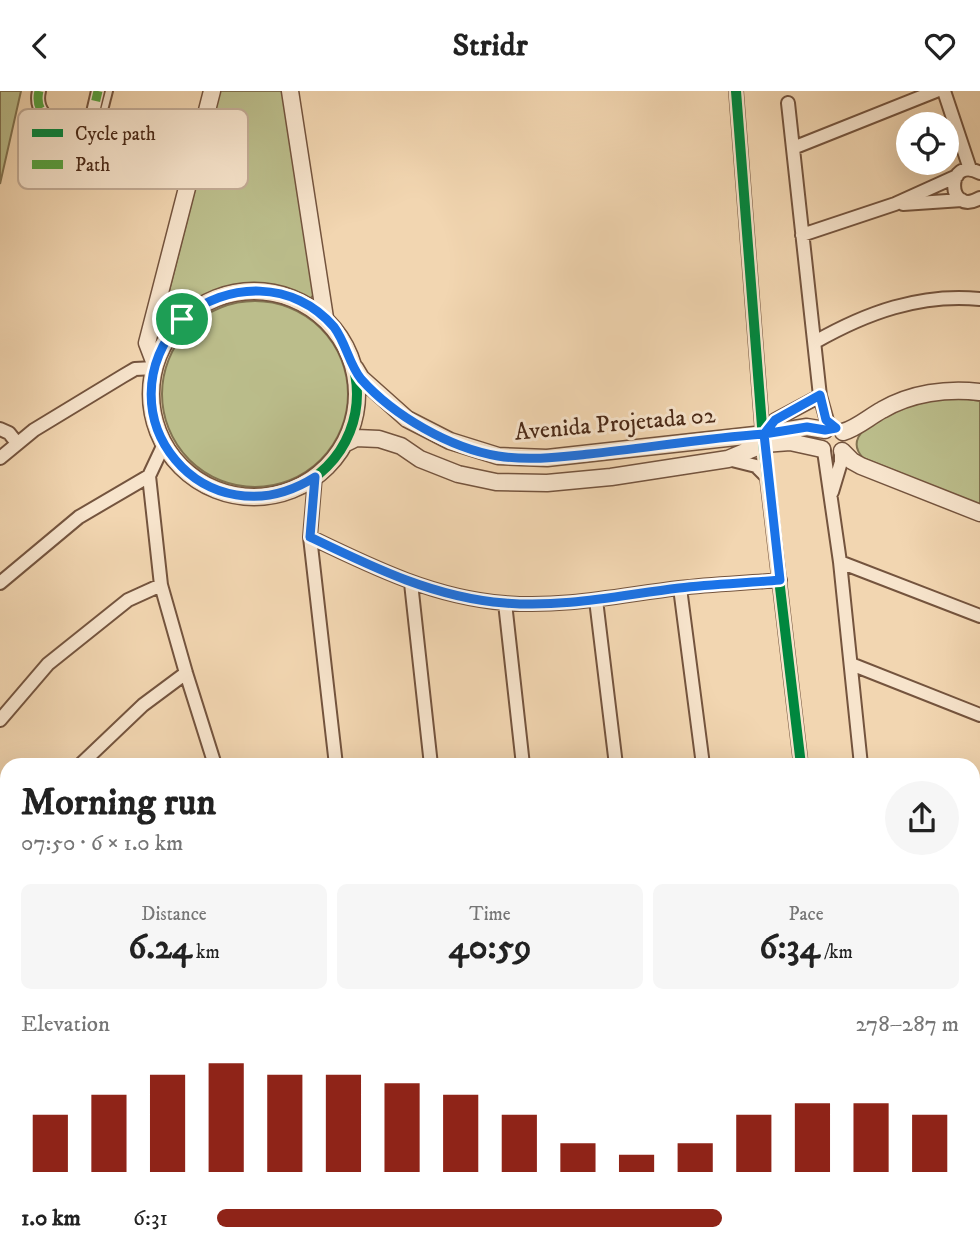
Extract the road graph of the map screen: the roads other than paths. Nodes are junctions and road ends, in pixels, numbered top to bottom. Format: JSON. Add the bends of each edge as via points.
{"nodes":[{"id":1,"x":39,"y":91,"type":"edge"},
{"id":2,"x":99,"y":91,"type":"edge"},
{"id":3,"x":109,"y":91,"type":"edge"},
{"id":4,"x":212,"y":91,"type":"edge"},
{"id":5,"x":290,"y":91,"type":"edge"},
{"id":6,"x":736,"y":91,"type":"edge"},
{"id":7,"x":936,"y":91,"type":"edge"},
{"id":8,"x":944,"y":91,"type":"edge"},
{"id":9,"x":788,"y":103,"type":"dead end"},
{"id":10,"x":40,"y":109,"type":"edge"},
{"id":11,"x":94,"y":109,"type":"edge"},
{"id":12,"x":104,"y":109,"type":"edge"},
{"id":13,"x":207,"y":109,"type":"edge"},
{"id":14,"x":793,"y":148,"type":"junction"},
{"id":15,"x":976,"y":170,"type":"edge"},
{"id":16,"x":957,"y":176,"type":"junction"},
{"id":17,"x":187,"y":189,"type":"edge"},
{"id":18,"x":962,"y":200,"type":"junction"},
{"id":19,"x":979,"y":200,"type":"edge"},
{"id":20,"x":895,"y":204,"type":"junction"},
{"id":21,"x":802,"y":235,"type":"junction"},
{"id":22,"x":980,"y":299,"type":"edge"},
{"id":23,"x":325,"y":319,"type":"junction"},
{"id":24,"x":815,"y":342,"type":"junction"},
{"id":25,"x":154,"y":366,"type":"junction"},
{"id":26,"x":353,"y":366,"type":"junction"},
{"id":27,"x":980,"y":392,"type":"edge"},
{"id":28,"x":820,"y":395,"type":"junction"},
{"id":29,"x":832,"y":427,"type":"junction"},
{"id":30,"x":0,"y":429,"type":"edge"},
{"id":31,"x":764,"y":439,"type":"junction"},
{"id":32,"x":17,"y":443,"type":"junction"},
{"id":33,"x":164,"y":444,"type":"junction"},
{"id":34,"x":344,"y":445,"type":"junction"},
{"id":35,"x":832,"y":451,"type":"junction"},
{"id":36,"x":0,"y":458,"type":"edge"},
{"id":37,"x":728,"y":459,"type":"junction"},
{"id":38,"x":149,"y":476,"type":"junction"},
{"id":39,"x":315,"y":477,"type":"junction"},
{"id":40,"x":767,"y":477,"type":"junction"},
{"id":41,"x":980,"y":513,"type":"edge"},
{"id":42,"x":310,"y":537,"type":"junction"},
{"id":43,"x":840,"y":562,"type":"junction"},
{"id":44,"x":780,"y":580,"type":"junction"},
{"id":45,"x":0,"y":583,"type":"edge"},
{"id":46,"x":411,"y":583,"type":"junction"},
{"id":47,"x":161,"y":585,"type":"junction"},
{"id":48,"x":680,"y":587,"type":"junction"},
{"id":49,"x":596,"y":600,"type":"junction"},
{"id":50,"x":505,"y":603,"type":"junction"},
{"id":51,"x":980,"y":616,"type":"edge"},
{"id":52,"x":851,"y":664,"type":"junction"},
{"id":53,"x":186,"y":673,"type":"junction"},
{"id":54,"x":980,"y":715,"type":"edge"},
{"id":55,"x":0,"y":720,"type":"edge"},
{"id":56,"x":87,"y":758,"type":"edge"},
{"id":57,"x":213,"y":758,"type":"edge"},
{"id":58,"x":335,"y":758,"type":"edge"},
{"id":59,"x":430,"y":758,"type":"edge"},
{"id":60,"x":522,"y":758,"type":"edge"},
{"id":61,"x":615,"y":758,"type":"edge"},
{"id":62,"x":702,"y":758,"type":"edge"},
{"id":63,"x":800,"y":758,"type":"edge"},
{"id":64,"x":860,"y":758,"type":"edge"}],
"edges":[{"from":1,"to":10,"type":"street"},
{"from":2,"to":11,"type":"street"},
{"from":3,"to":12,"type":"lane"},
{"from":4,"to":13,"type":"street"},
{"from":5,"to":23,"type":"street"},
{"from":6,"to":31,"type":"street"},
{"from":7,"to":14,"type":"street"},
{"from":8,"to":15,"type":"street"},
{"from":9,"to":14,"type":"street"},
{"from":14,"to":21,"type":"street"},
{"from":15,"to":16,"type":"street"},
{"from":16,"to":18,"type":"street","via":[[955,192]]},
{"from":16,"to":20,"type":"street"},
{"from":17,"to":25,"type":"street","via":[[147,343]]},
{"from":18,"to":19,"type":"street"},
{"from":18,"to":20,"type":"street"},
{"from":20,"to":21,"type":"street"},
{"from":21,"to":24,"type":"street"},
{"from":22,"to":24,"type":"street","via":[[926,300],[887,308],[849,322]]},
{"from":23,"to":25,"type":"street","via":[[289,296],[261,290],[232,292],[205,302],[182,319],[164,342]]},
{"from":23,"to":26,"type":"street","via":[[342,340]]},
{"from":24,"to":28,"type":"street"},
{"from":25,"to":32,"type":"street","via":[[135,369]]},
{"from":25,"to":33,"type":"street","via":[[152,414]]},
{"from":26,"to":31,"type":"street","name":"Avenida Projetada 02","via":[[407,419],[450,441],[498,456],[547,458]]},
{"from":26,"to":34,"type":"street","via":[[356,406]]},
{"from":27,"to":29,"type":"street","via":[[914,397],[889,406],[851,430]]},
{"from":28,"to":29,"type":"street"},
{"from":28,"to":31,"type":"street","via":[[775,420]]},
{"from":29,"to":31,"type":"street","name":"Avenida Projetada 02","via":[[807,427]]},
{"from":29,"to":35,"type":"street","via":[[819,441]]},
{"from":29,"to":35,"type":"street","via":[[846,441]]},
{"from":30,"to":32,"type":"street"},
{"from":31,"to":35,"type":"street","name":"Avenida Projetada 02"},
{"from":31,"to":37,"type":"street","name":"Avenida Projetada 02"},
{"from":31,"to":40,"type":"street"},
{"from":32,"to":36,"type":"street"},
{"from":33,"to":38,"type":"street"},
{"from":33,"to":39,"type":"street","via":[[178,464],[223,493],[278,494]]},
{"from":34,"to":37,"type":"street","name":"Avenida Projetada 02","via":[[356,438],[379,439],[458,474],[496,482],[611,477]]},
{"from":34,"to":39,"type":"street"},
{"from":35,"to":41,"type":"street"},
{"from":35,"to":43,"type":"street","via":[[831,496]]},
{"from":37,"to":40,"type":"street","name":"Avenida Projetada 02","via":[[756,466]]},
{"from":38,"to":45,"type":"street","via":[[79,517]]},
{"from":38,"to":47,"type":"street"},
{"from":39,"to":42,"type":"street"},
{"from":40,"to":44,"type":"street"},
{"from":42,"to":46,"type":"street"},
{"from":42,"to":58,"type":"street"},
{"from":43,"to":51,"type":"street"},
{"from":43,"to":52,"type":"street"},
{"from":44,"to":48,"type":"street"},
{"from":44,"to":63,"type":"street"},
{"from":46,"to":50,"type":"street"},
{"from":46,"to":59,"type":"street"},
{"from":47,"to":53,"type":"street"},
{"from":47,"to":55,"type":"street","via":[[128,600],[48,664]]},
{"from":48,"to":49,"type":"street"},
{"from":48,"to":62,"type":"street"},
{"from":49,"to":50,"type":"street"},
{"from":49,"to":61,"type":"street"},
{"from":50,"to":60,"type":"street"},
{"from":52,"to":54,"type":"street"},
{"from":52,"to":64,"type":"street"},
{"from":53,"to":56,"type":"street","via":[[143,705]]},
{"from":53,"to":57,"type":"street"}]}
